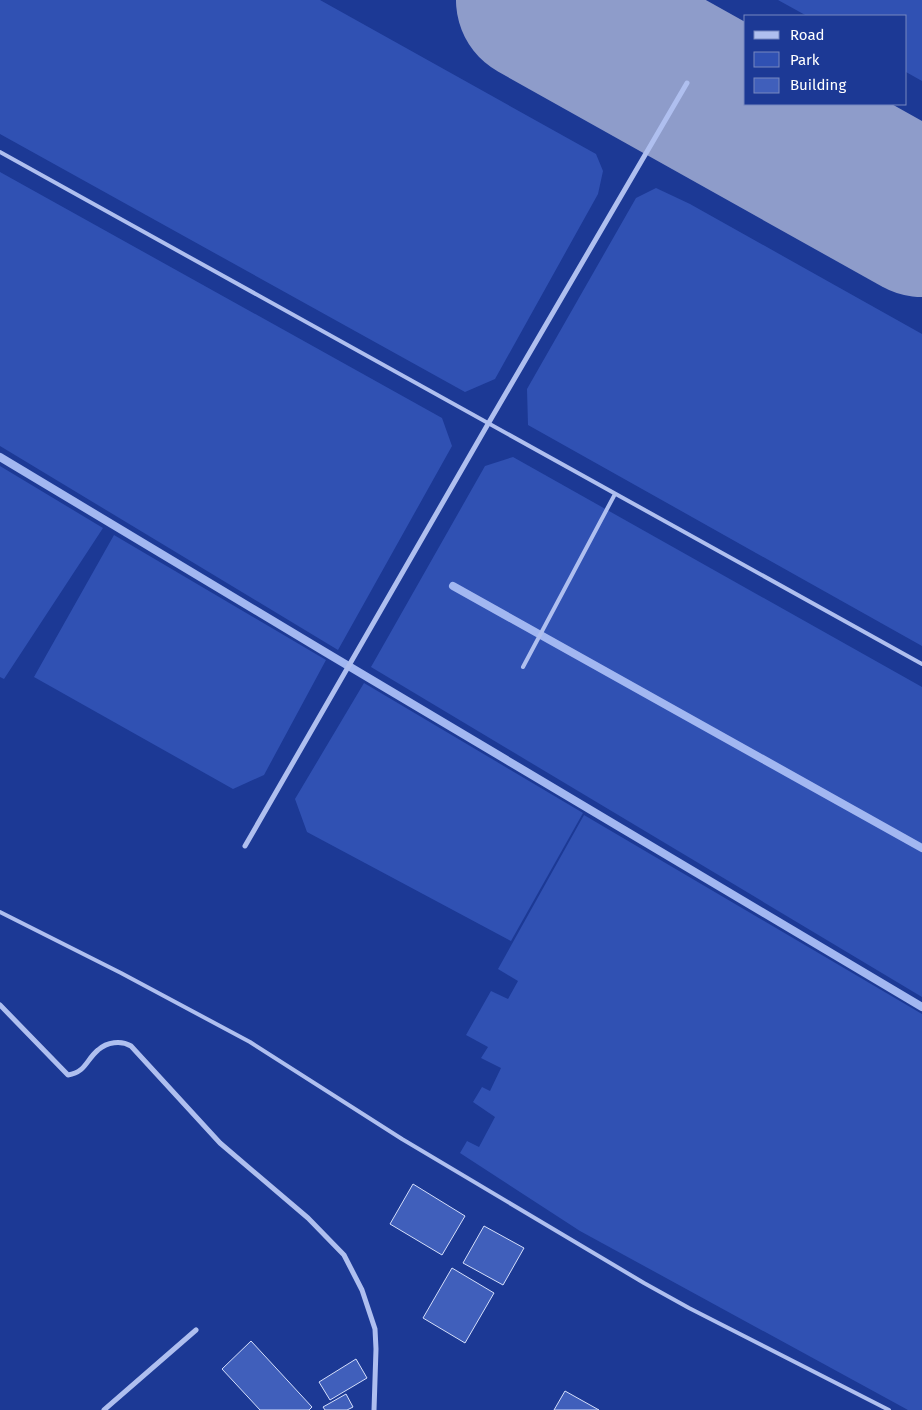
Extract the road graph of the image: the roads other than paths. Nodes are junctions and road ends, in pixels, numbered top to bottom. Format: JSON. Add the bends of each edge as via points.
{"nodes":[{"id":1,"x":687,"y":83,"type":"dead end"},
{"id":2,"x":0,"y":152,"type":"edge"},
{"id":3,"x":488,"y":424,"type":"junction"},
{"id":4,"x":615,"y":494,"type":"junction"},
{"id":5,"x":922,"y":664,"type":"edge"},
{"id":6,"x":523,"y":667,"type":"dead end"},
{"id":7,"x":245,"y":846,"type":"dead end"},
{"id":8,"x":0,"y":912,"type":"edge"},
{"id":9,"x":0,"y":1005,"type":"edge"},
{"id":10,"x":196,"y":1330,"type":"dead end"},
{"id":11,"x":104,"y":1410,"type":"edge"},
{"id":12,"x":374,"y":1410,"type":"edge"},
{"id":13,"x":889,"y":1410,"type":"edge"}],
"edges":[{"from":1,"to":3,"type":"street"},
{"from":2,"to":3,"type":"lane"},
{"from":3,"to":4,"type":"lane"},
{"from":3,"to":7,"type":"street"},
{"from":4,"to":5,"type":"lane"},
{"from":4,"to":6,"type":"lane"},
{"from":8,"to":13,"type":"lane","via":[[250,1042],[402,1139],[644,1283]]},
{"from":9,"to":12,"type":"street","via":[[68,1075],[76,1074],[98,1050],[116,1042],[131,1046],[220,1143],[308,1218],[344,1255],[362,1290],[374,1329]]},
{"from":10,"to":11,"type":"street"}]}
